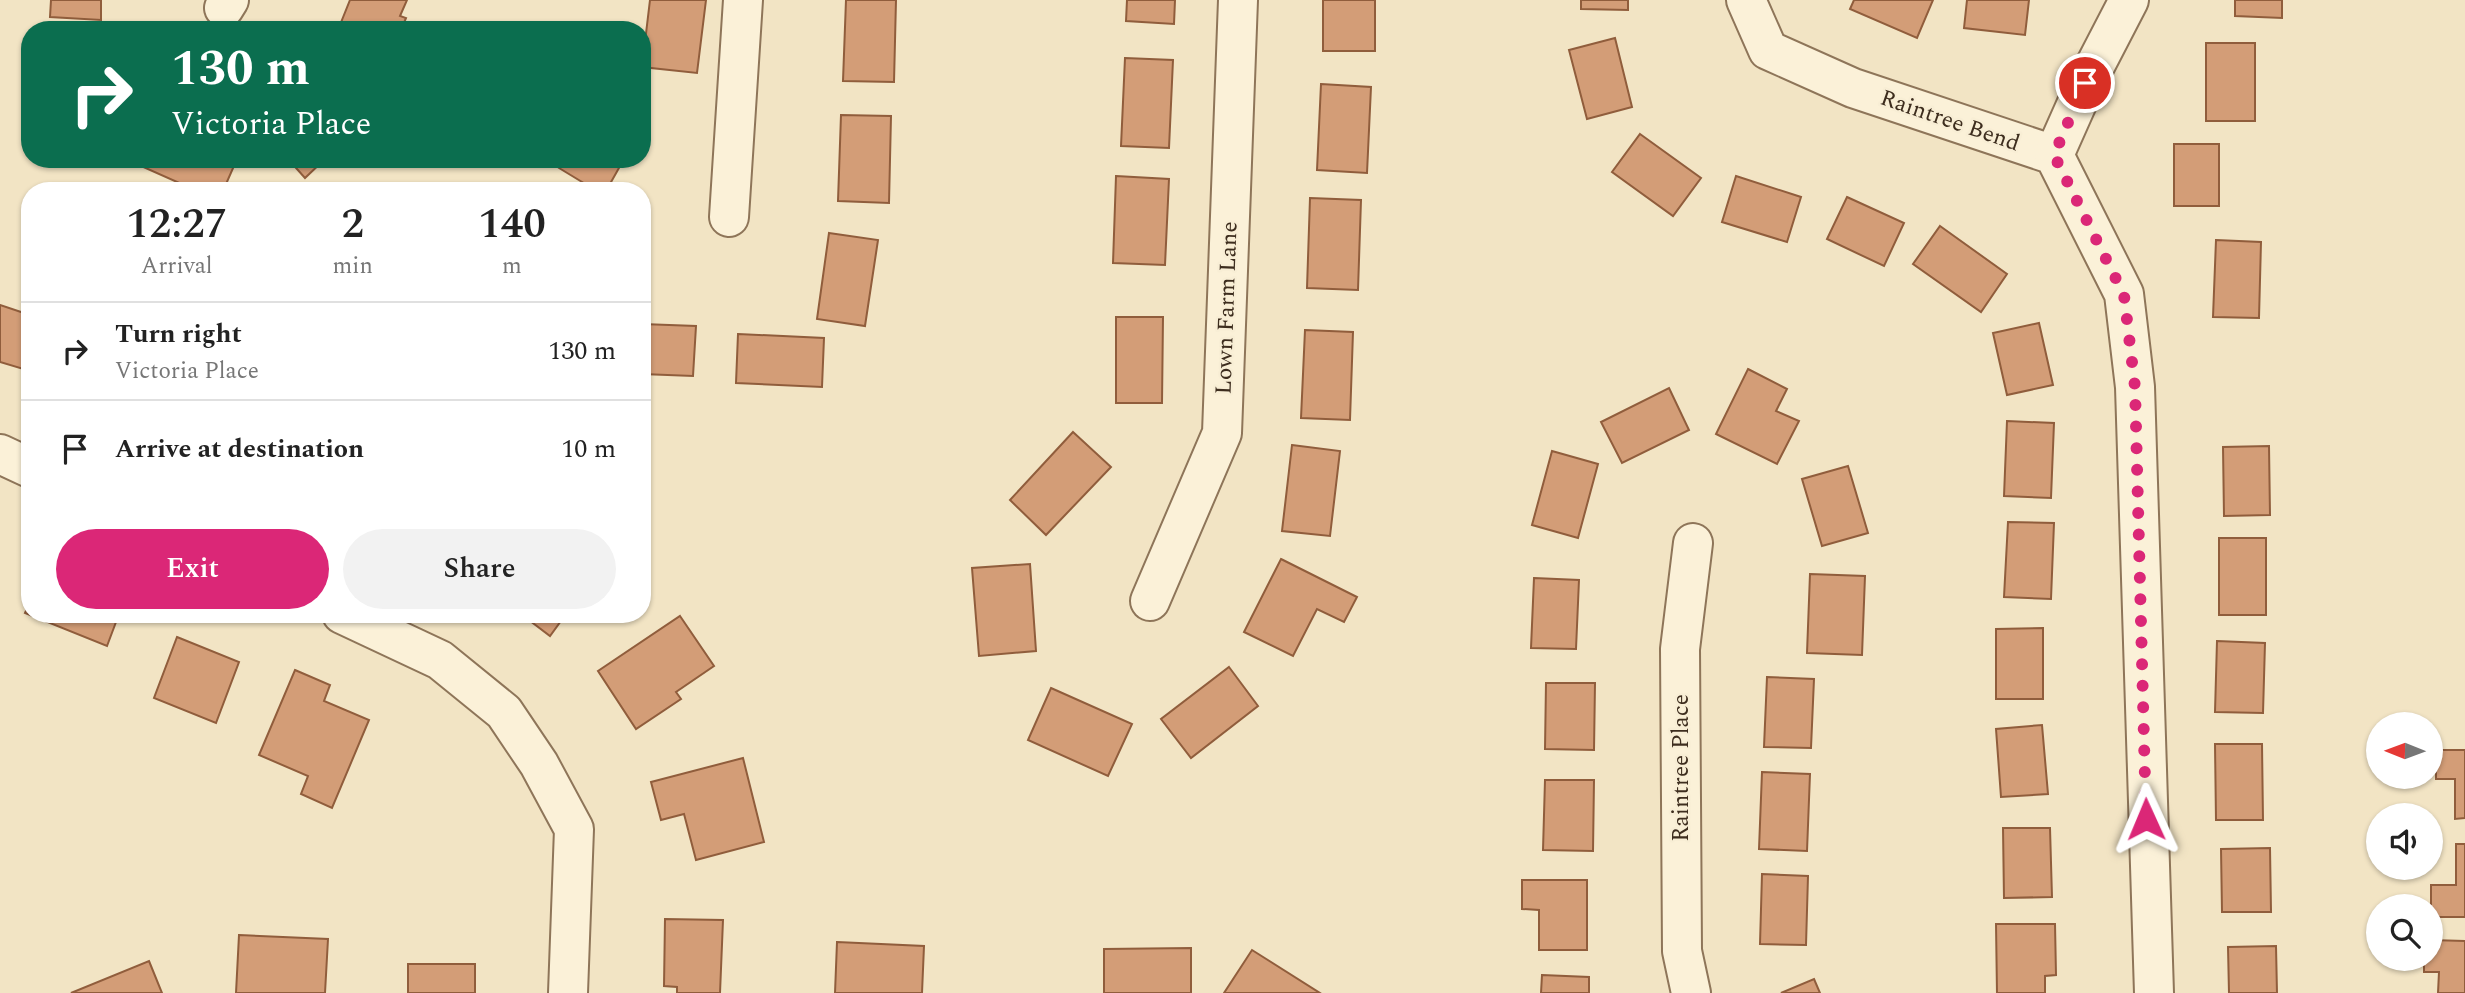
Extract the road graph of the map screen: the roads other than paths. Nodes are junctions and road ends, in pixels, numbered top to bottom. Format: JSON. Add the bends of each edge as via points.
{"nodes":[{"id":1,"x":743,"y":0,"type":"edge"},
{"id":2,"x":1238,"y":0,"type":"edge"},
{"id":3,"x":1745,"y":0,"type":"edge"},
{"id":4,"x":2129,"y":0,"type":"edge"},
{"id":5,"x":2054,"y":155,"type":"junction"},
{"id":6,"x":730,"y":217,"type":"dead end"},
{"id":7,"x":0,"y":454,"type":"edge"},
{"id":8,"x":21,"y":464,"type":"edge"},
{"id":9,"x":1693,"y":543,"type":"dead end"},
{"id":10,"x":1150,"y":601,"type":"dead end"},
{"id":11,"x":361,"y":623,"type":"edge"},
{"id":12,"x":568,"y":993,"type":"edge"},
{"id":13,"x":1691,"y":993,"type":"edge"},
{"id":14,"x":2154,"y":993,"type":"edge"}],
"edges":[{"from":1,"to":6,"type":"street"},
{"from":2,"to":10,"type":"street","name":"Lown Farm Lane","via":[[1222,433]]},
{"from":3,"to":5,"type":"street","name":"Raintree Bend","via":[[1768,50],[1853,88]]},
{"from":4,"to":5,"type":"street"},
{"from":5,"to":14,"type":"street","via":[[2124,295],[2126,308],[2135,387]]},
{"from":7,"to":8,"type":"street"},
{"from":9,"to":13,"type":"street","name":"Raintree Place","via":[[1680,649],[1682,951]]},
{"from":11,"to":12,"type":"street","via":[[440,660],[504,712],[540,764],[574,829]]}]}
